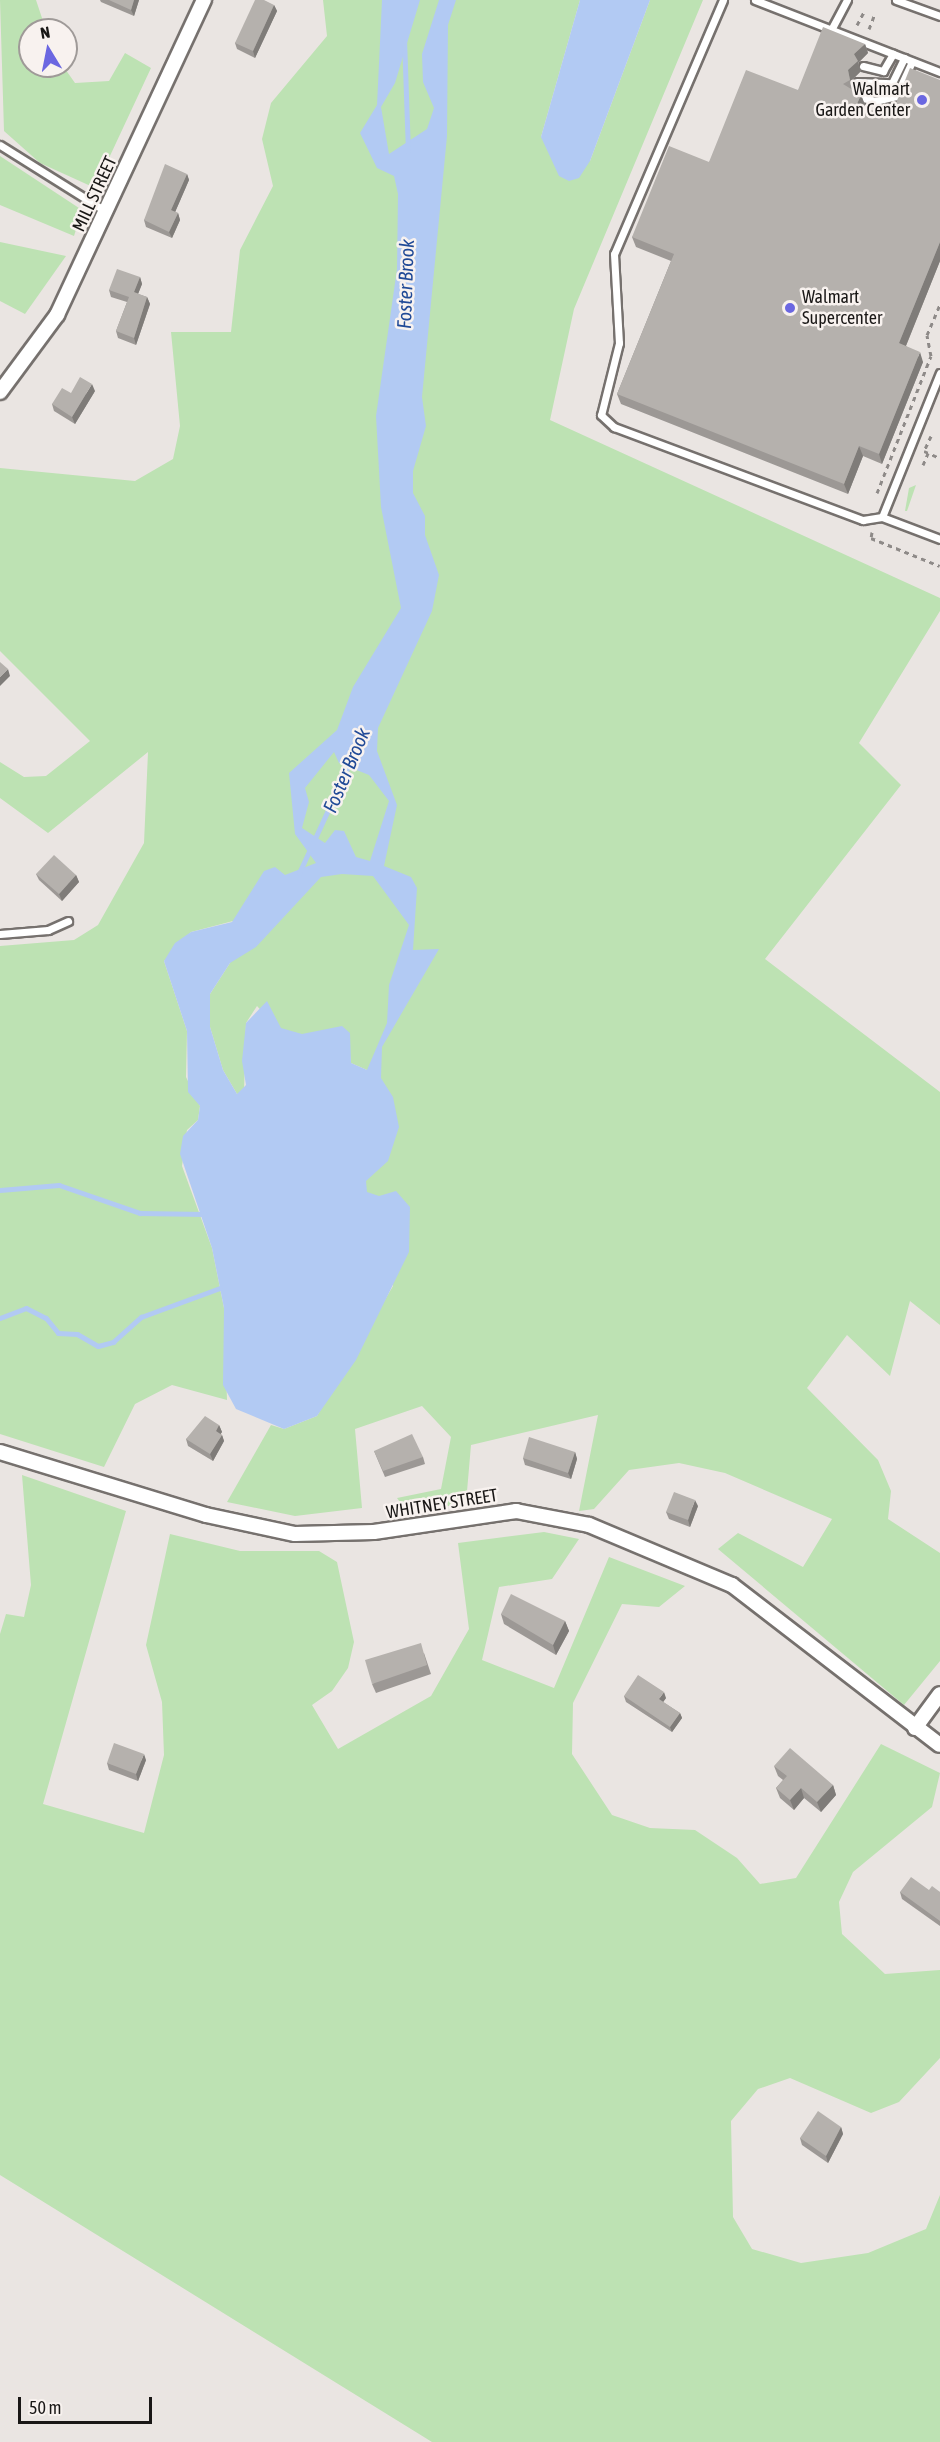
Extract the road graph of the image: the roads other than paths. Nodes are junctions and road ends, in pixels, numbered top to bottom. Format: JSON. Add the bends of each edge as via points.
{"nodes":[{"id":1,"x":204,"y":0,"type":"edge"},
{"id":2,"x":723,"y":0,"type":"edge"},
{"id":3,"x":755,"y":0,"type":"edge"},
{"id":4,"x":847,"y":0,"type":"edge"},
{"id":5,"x":896,"y":0,"type":"edge"},
{"id":6,"x":940,"y":16,"type":"edge"},
{"id":7,"x":831,"y":30,"type":"junction"},
{"id":8,"x":893,"y":54,"type":"junction"},
{"id":9,"x":904,"y":58,"type":"junction"},
{"id":10,"x":912,"y":61,"type":"junction"},
{"id":11,"x":863,"y":66,"type":"dead end"},
{"id":12,"x":940,"y":72,"type":"edge"},
{"id":13,"x":857,"y":82,"type":"dead end"},
{"id":14,"x":852,"y":95,"type":"edge"},
{"id":15,"x":0,"y":145,"type":"edge"},
{"id":16,"x":106,"y":212,"type":"junction"},
{"id":17,"x":940,"y":373,"type":"edge"},
{"id":18,"x":0,"y":392,"type":"edge"},
{"id":19,"x":882,"y":517,"type":"junction"},
{"id":20,"x":940,"y":539,"type":"edge"},
{"id":21,"x":68,"y":921,"type":"dead end"},
{"id":22,"x":0,"y":934,"type":"edge"},
{"id":23,"x":0,"y":1452,"type":"edge"},
{"id":24,"x":940,"y":1695,"type":"edge"},
{"id":25,"x":915,"y":1728,"type":"junction"},
{"id":26,"x":940,"y":1745,"type":"edge"}],
"edges":[{"from":1,"to":16,"type":"street","name":"MILL STREET"},
{"from":2,"to":19,"type":"lane","via":[[614,254],[619,343],[601,415],[614,427],[863,520]]},
{"from":3,"to":7,"type":"lane"},
{"from":4,"to":7,"type":"lane"},
{"from":5,"to":6,"type":"lane"},
{"from":7,"to":8,"type":"lane"},
{"from":8,"to":9,"type":"lane"},
{"from":8,"to":11,"type":"lane","via":[[883,71]]},
{"from":9,"to":10,"type":"lane"},
{"from":9,"to":13,"type":"lane","via":[[892,83]]},
{"from":10,"to":12,"type":"lane"},
{"from":10,"to":14,"type":"lane","via":[[896,96],[870,100]]},
{"from":15,"to":16,"type":"lane"},
{"from":16,"to":18,"type":"street","name":"MILL STREET","via":[[57,315]]},
{"from":17,"to":19,"type":"lane"},
{"from":19,"to":20,"type":"lane"},
{"from":21,"to":22,"type":"lane","via":[[48,930]]},
{"from":23,"to":25,"type":"street","name":"WHITNEY STREET","via":[[206,1515],[295,1534],[374,1532],[516,1511],[590,1525],[732,1585]]},
{"from":24,"to":25,"type":"street"},
{"from":25,"to":26,"type":"street","name":"WHITNEY STREET"}]}
